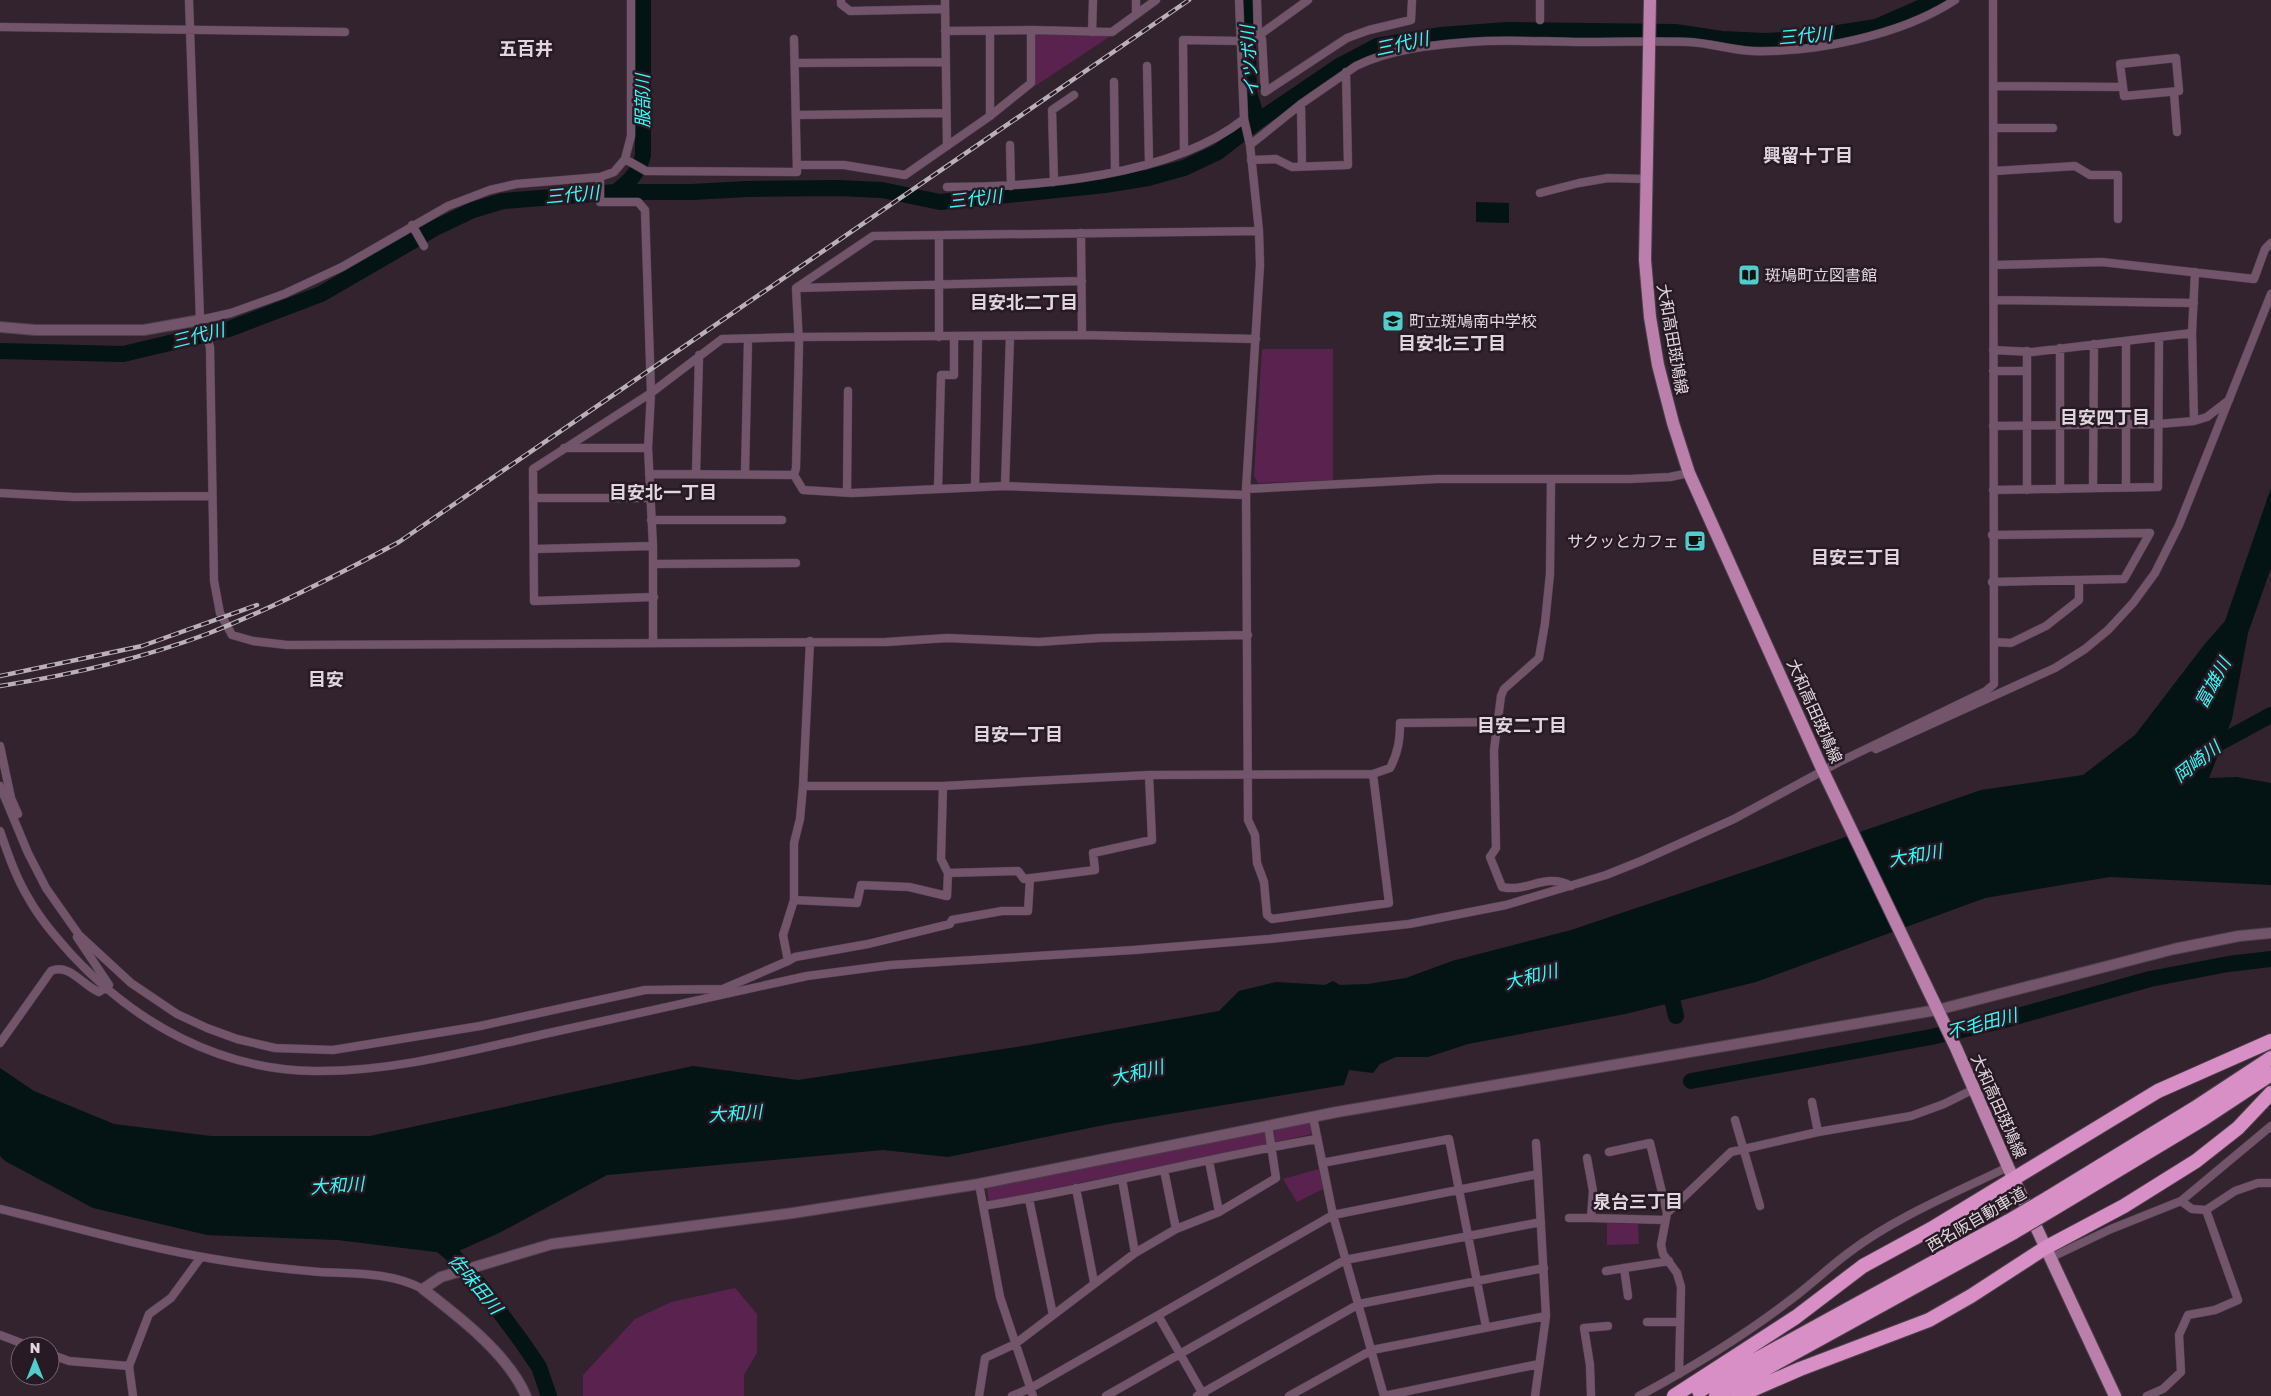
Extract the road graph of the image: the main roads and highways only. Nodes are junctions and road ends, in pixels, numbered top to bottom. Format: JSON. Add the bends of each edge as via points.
{"nodes":[{"id":1,"x":1650,"y":0,"type":"edge"},
{"id":2,"x":2271,"y":1040,"type":"edge"},
{"id":3,"x":2271,"y":1058,"type":"edge"},
{"id":4,"x":2271,"y":1074,"type":"edge"},
{"id":5,"x":2271,"y":1093,"type":"edge"},
{"id":6,"x":2010,"y":1173,"type":"junction"},
{"id":7,"x":2051,"y":1204,"type":"junction"},
{"id":8,"x":2011,"y":1227,"type":"junction"},
{"id":9,"x":2048,"y":1253,"type":"junction"},
{"id":10,"x":1674,"y":1396,"type":"edge"},
{"id":11,"x":1689,"y":1396,"type":"edge"},
{"id":12,"x":1716,"y":1396,"type":"edge"},
{"id":13,"x":1738,"y":1396,"type":"edge"},
{"id":14,"x":2115,"y":1396,"type":"edge"}],
"edges":[{"from":1,"to":6,"type":"main road","name":"大和高田斑鳩線","via":[[1645,260],[1650,317],[1672,423],[1689,473],[1823,771],[1956,1048]]},
{"from":2,"to":6,"type":"highway","via":[[2158,1091]]},
{"from":3,"to":7,"type":"highway","name":"西名阪自動車道"},
{"from":4,"to":7,"type":"highway","name":"西名阪自動車道","via":[[2195,1124]]},
{"from":5,"to":9,"type":"highway","via":[[2238,1128],[2196,1161]]},
{"from":6,"to":9,"type":"main road","name":"大和高田斑鳩線"},
{"from":6,"to":10,"type":"highway","via":[[1931,1228],[1863,1266],[1796,1317]]},
{"from":7,"to":8,"type":"highway","name":"西名阪自動車道","bridge":true},
{"from":8,"to":11,"type":"highway","name":"西名阪自動車道"},
{"from":8,"to":12,"type":"highway","name":"西名阪自動車道"},
{"from":9,"to":13,"type":"highway","via":[[1929,1320]]},
{"from":9,"to":14,"type":"main road","name":"大和高田斑鳩線"}]}
